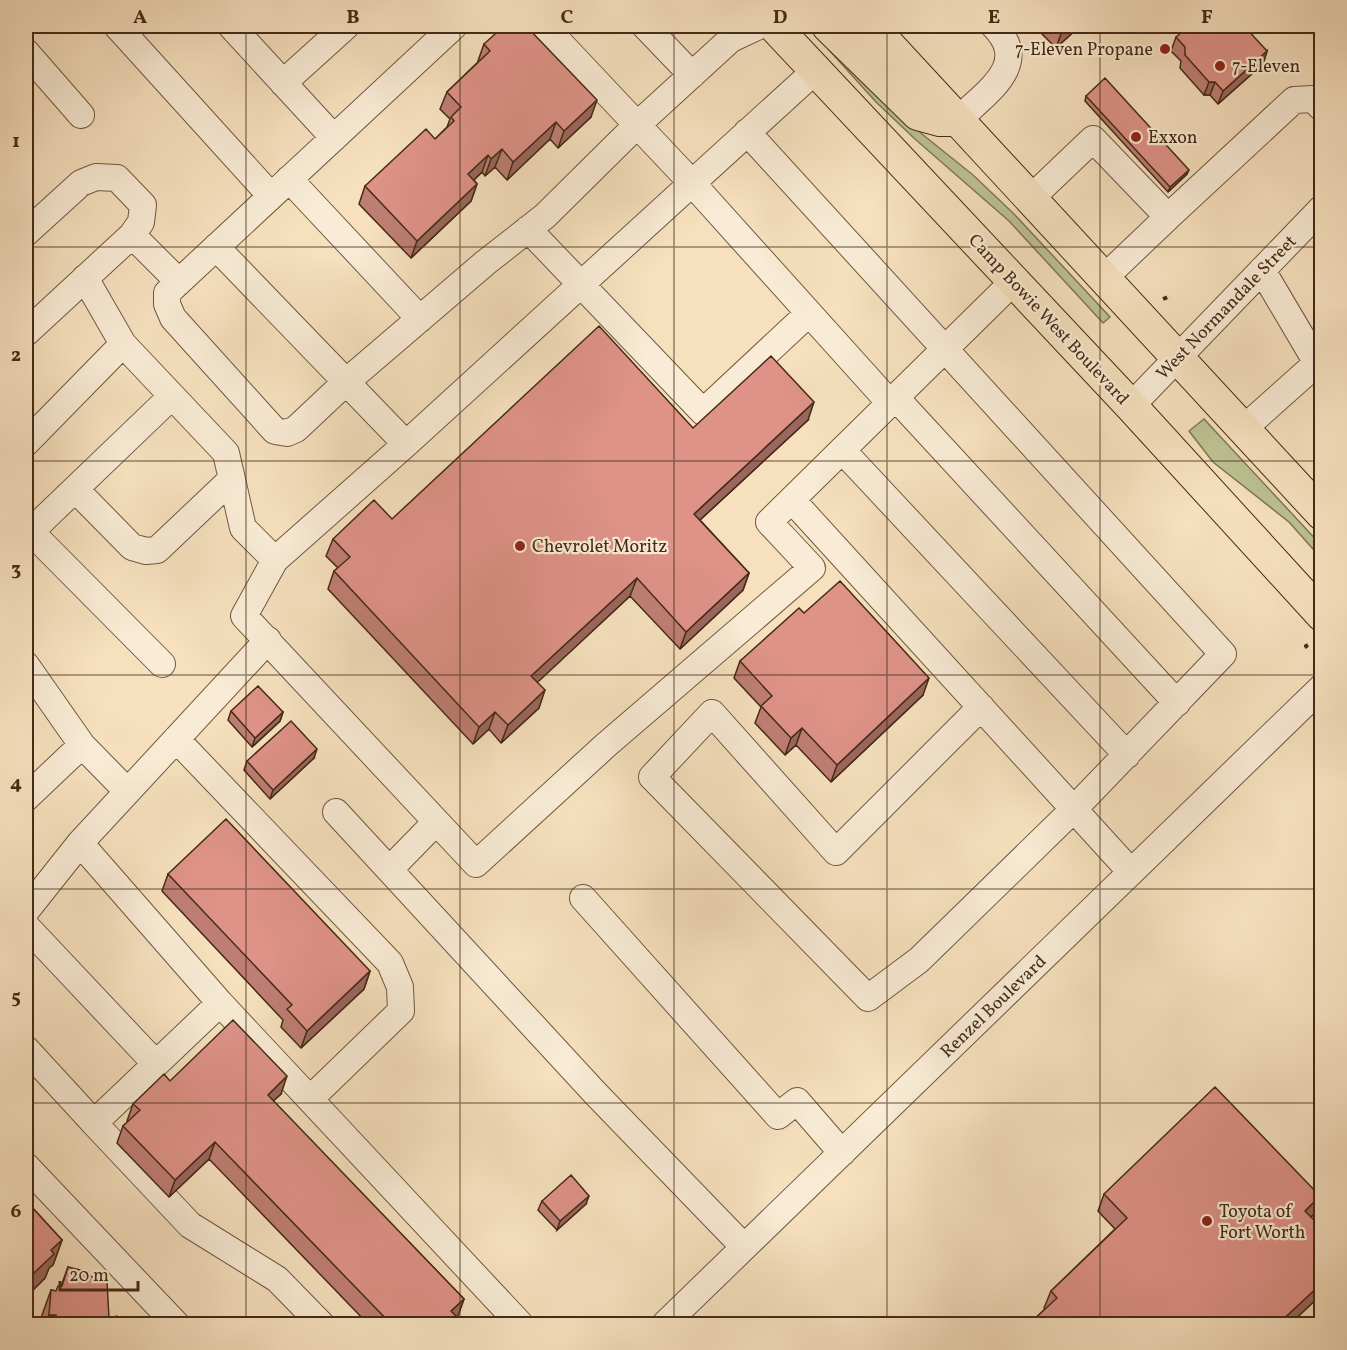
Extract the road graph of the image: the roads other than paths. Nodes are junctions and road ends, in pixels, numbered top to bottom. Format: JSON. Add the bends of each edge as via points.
{"nodes":[{"id":1,"x":117,"y":26,"type":"edge"},
{"id":2,"x":231,"y":26,"type":"edge"},
{"id":3,"x":346,"y":26,"type":"edge"},
{"id":4,"x":453,"y":26,"type":"edge"},
{"id":5,"x":544,"y":26,"type":"edge"},
{"id":6,"x":645,"y":26,"type":"edge"},
{"id":7,"x":759,"y":26,"type":"edge"},
{"id":8,"x":774,"y":26,"type":"edge"},
{"id":9,"x":828,"y":26,"type":"edge"},
{"id":10,"x":871,"y":26,"type":"edge"},
{"id":11,"x":994,"y":26,"type":"edge"},
{"id":12,"x":26,"y":52,"type":"edge"},
{"id":13,"x":816,"y":70,"type":"junction"},
{"id":14,"x":692,"y":75,"type":"junction"},
{"id":15,"x":283,"y":83,"type":"junction"},
{"id":16,"x":1322,"y":108,"type":"edge"},
{"id":17,"x":81,"y":115,"type":"dead end"},
{"id":18,"x":958,"y":120,"type":"junction"},
{"id":19,"x":637,"y":125,"type":"junction"},
{"id":20,"x":747,"y":132,"type":"junction"},
{"id":21,"x":334,"y":138,"type":"junction"},
{"id":22,"x":691,"y":183,"type":"junction"},
{"id":23,"x":280,"y":188,"type":"junction"},
{"id":24,"x":1030,"y":199,"type":"junction"},
{"id":25,"x":1322,"y":208,"type":"edge"},
{"id":26,"x":1168,"y":217,"type":"junction"},
{"id":27,"x":528,"y":229,"type":"junction"},
{"id":28,"x":26,"y":233,"type":"edge"},
{"id":29,"x":132,"y":235,"type":"junction"},
{"id":30,"x":216,"y":248,"type":"junction"},
{"id":31,"x":1262,"y":270,"type":"junction"},
{"id":32,"x":85,"y":278,"type":"junction"},
{"id":33,"x":1104,"y":278,"type":"junction"},
{"id":34,"x":1014,"y":281,"type":"junction"},
{"id":35,"x":178,"y":282,"type":"junction"},
{"id":36,"x":580,"y":284,"type":"junction"},
{"id":37,"x":809,"y":313,"type":"junction"},
{"id":38,"x":420,"y":319,"type":"junction"},
{"id":39,"x":26,"y":331,"type":"edge"},
{"id":40,"x":123,"y":344,"type":"junction"},
{"id":41,"x":946,"y":348,"type":"junction"},
{"id":42,"x":1178,"y":358,"type":"junction"},
{"id":43,"x":1319,"y":365,"type":"edge"},
{"id":44,"x":346,"y":382,"type":"junction"},
{"id":45,"x":172,"y":396,"type":"junction"},
{"id":46,"x":893,"y":400,"type":"junction"},
{"id":47,"x":1131,"y":406,"type":"junction"},
{"id":48,"x":1242,"y":430,"type":"junction"},
{"id":49,"x":26,"y":443,"type":"edge"},
{"id":50,"x":406,"y":444,"type":"junction"},
{"id":51,"x":842,"y":450,"type":"junction"},
{"id":52,"x":232,"y":479,"type":"junction"},
{"id":53,"x":75,"y":489,"type":"junction"},
{"id":54,"x":792,"y":500,"type":"junction"},
{"id":55,"x":1322,"y":514,"type":"edge"},
{"id":56,"x":28,"y":534,"type":"edge"},
{"id":57,"x":275,"y":560,"type":"junction"},
{"id":58,"x":1322,"y":615,"type":"edge"},
{"id":59,"x":268,"y":640,"type":"junction"},
{"id":60,"x":162,"y":664,"type":"dead end"},
{"id":61,"x":26,"y":665,"type":"edge"},
{"id":62,"x":1322,"y":687,"type":"edge"},
{"id":63,"x":1177,"y":703,"type":"junction"},
{"id":64,"x":981,"y":707,"type":"junction"},
{"id":65,"x":176,"y":739,"type":"junction"},
{"id":66,"x":82,"y":745,"type":"junction"},
{"id":67,"x":1126,"y":754,"type":"junction"},
{"id":68,"x":127,"y":792,"type":"junction"},
{"id":69,"x":26,"y":798,"type":"edge"},
{"id":70,"x":1074,"y":809,"type":"junction"},
{"id":71,"x":336,"y":812,"type":"dead end"},
{"id":72,"x":436,"y":822,"type":"junction"},
{"id":73,"x":80,"y":843,"type":"junction"},
{"id":74,"x":390,"y":870,"type":"junction"},
{"id":75,"x":1131,"y":872,"type":"junction"},
{"id":76,"x":583,"y":898,"type":"dead end"},
{"id":77,"x":26,"y":910,"type":"edge"},
{"id":78,"x":26,"y":927,"type":"edge"},
{"id":79,"x":220,"y":1003,"type":"junction"},
{"id":80,"x":26,"y":1050,"type":"edge"},
{"id":81,"x":156,"y":1064,"type":"junction"},
{"id":82,"x":310,"y":1099,"type":"junction"},
{"id":83,"x":94,"y":1124,"type":"junction"},
{"id":84,"x":842,"y":1153,"type":"junction"},
{"id":85,"x":26,"y":1166,"type":"edge"},
{"id":86,"x":744,"y":1247,"type":"junction"},
{"id":87,"x":176,"y":1324,"type":"edge"},
{"id":88,"x":321,"y":1324,"type":"edge"},
{"id":89,"x":520,"y":1324,"type":"edge"},
{"id":90,"x":664,"y":1324,"type":"edge"}],
"edges":[{"from":1,"to":23,"type":"street"},
{"from":2,"to":15,"type":"street"},
{"from":3,"to":15,"type":"street"},
{"from":4,"to":21,"type":"street"},
{"from":5,"to":19,"type":"street"},
{"from":6,"to":14,"type":"street"},
{"from":7,"to":14,"type":"street","via":[[731,39]]},
{"from":8,"to":13,"type":"main road","name":"Camp Bowie West Boulevard"},
{"from":9,"to":18,"type":"main road","via":[[918,114]]},
{"from":10,"to":18,"type":"main road"},
{"from":11,"to":18,"type":"street","via":[[1010,52],[1007,66],[997,82]]},
{"from":12,"to":17,"type":"street"},
{"from":13,"to":20,"type":"street"},
{"from":13,"to":34,"type":"main road","name":"Camp Bowie West Boulevard"},
{"from":14,"to":19,"type":"street"},
{"from":15,"to":21,"type":"street"},
{"from":16,"to":26,"type":"street","via":[[1313,99],[1294,100]]},
{"from":18,"to":24,"type":"main road"},
{"from":19,"to":22,"type":"street"},
{"from":19,"to":27,"type":"street"},
{"from":20,"to":22,"type":"street"},
{"from":20,"to":41,"type":"street"},
{"from":21,"to":23,"type":"street"},
{"from":22,"to":36,"type":"street"},
{"from":22,"to":37,"type":"street"},
{"from":23,"to":30,"type":"street"},
{"from":23,"to":38,"type":"street"},
{"from":24,"to":26,"type":"street","via":[[1093,139]]},
{"from":24,"to":33,"type":"main road"},
{"from":25,"to":31,"type":"street","name":"West Normandale Street"},
{"from":26,"to":33,"type":"street"},
{"from":27,"to":36,"type":"street"},
{"from":27,"to":38,"type":"street"},
{"from":28,"to":29,"type":"street","via":[[81,183],[96,177],[117,178],[143,205],[141,222]]},
{"from":29,"to":32,"type":"street"},
{"from":29,"to":35,"type":"street"},
{"from":30,"to":35,"type":"street"},
{"from":30,"to":44,"type":"street"},
{"from":31,"to":42,"type":"street","name":"West Normandale Street"},
{"from":31,"to":43,"type":"street"},
{"from":32,"to":39,"type":"street"},
{"from":32,"to":40,"type":"street"},
{"from":33,"to":42,"type":"main road"},
{"from":34,"to":41,"type":"street"},
{"from":34,"to":47,"type":"main road","name":"Camp Bowie West Boulevard"},
{"from":35,"to":44,"type":"street","via":[[167,293],[173,318],[275,431],[287,433],[296,429]]},
{"from":36,"to":37,"type":"street","via":[[703,412]]},
{"from":36,"to":50,"type":"street"},
{"from":37,"to":46,"type":"street"},
{"from":38,"to":44,"type":"street"},
{"from":40,"to":45,"type":"street"},
{"from":40,"to":49,"type":"street"},
{"from":41,"to":46,"type":"street"},
{"from":41,"to":63,"type":"street","via":[[1223,654]]},
{"from":42,"to":47,"type":"street","name":"West Normandale Street"},
{"from":42,"to":48,"type":"main road"},
{"from":43,"to":48,"type":"street"},
{"from":44,"to":50,"type":"street"},
{"from":45,"to":52,"type":"street","via":[[226,453]]},
{"from":45,"to":53,"type":"street"},
{"from":46,"to":51,"type":"street"},
{"from":46,"to":63,"type":"street"},
{"from":47,"to":58,"type":"main road","name":"Camp Bowie West Boulevard"},
{"from":48,"to":55,"type":"main road"},
{"from":50,"to":57,"type":"street"},
{"from":51,"to":54,"type":"street"},
{"from":51,"to":67,"type":"street"},
{"from":52,"to":53,"type":"street","via":[[157,550],[146,551],[132,547]]},
{"from":52,"to":57,"type":"street","via":[[243,528]]},
{"from":53,"to":56,"type":"street"},
{"from":54,"to":64,"type":"street"},
{"from":54,"to":72,"type":"street","via":[[769,522],[812,567],[606,745],[476,864]]},
{"from":56,"to":60,"type":"street"},
{"from":57,"to":59,"type":"street","via":[[244,616]]},
{"from":59,"to":65,"type":"street"},
{"from":59,"to":72,"type":"street"},
{"from":61,"to":66,"type":"street"},
{"from":62,"to":75,"type":"street","name":"Renzel Boulevard"},
{"from":63,"to":67,"type":"street"},
{"from":64,"to":70,"type":"street"},
{"from":64,"to":70,"type":"street","via":[[836,852],[712,713],[652,777],[868,998],[919,960]]},
{"from":65,"to":68,"type":"street"},
{"from":65,"to":82,"type":"street","via":[[390,963],[400,987],[401,1011]]},
{"from":66,"to":68,"type":"street"},
{"from":66,"to":69,"type":"street"},
{"from":67,"to":70,"type":"street"},
{"from":68,"to":73,"type":"street"},
{"from":70,"to":75,"type":"street"},
{"from":71,"to":74,"type":"street"},
{"from":72,"to":74,"type":"street"},
{"from":73,"to":77,"type":"street"},
{"from":73,"to":79,"type":"street"},
{"from":74,"to":86,"type":"street","via":[[596,1094]]},
{"from":75,"to":84,"type":"street","name":"Renzel Boulevard"},
{"from":76,"to":84,"type":"street","via":[[778,1116],[796,1101]]},
{"from":78,"to":81,"type":"street"},
{"from":79,"to":81,"type":"street"},
{"from":79,"to":82,"type":"street"},
{"from":80,"to":83,"type":"street"},
{"from":81,"to":83,"type":"street"},
{"from":82,"to":89,"type":"street"},
{"from":83,"to":88,"type":"street","via":[[190,1225],[278,1279]]},
{"from":84,"to":86,"type":"street","name":"Renzel Boulevard"},
{"from":85,"to":87,"type":"street"},
{"from":86,"to":90,"type":"street","name":"Renzel Boulevard"}]}
